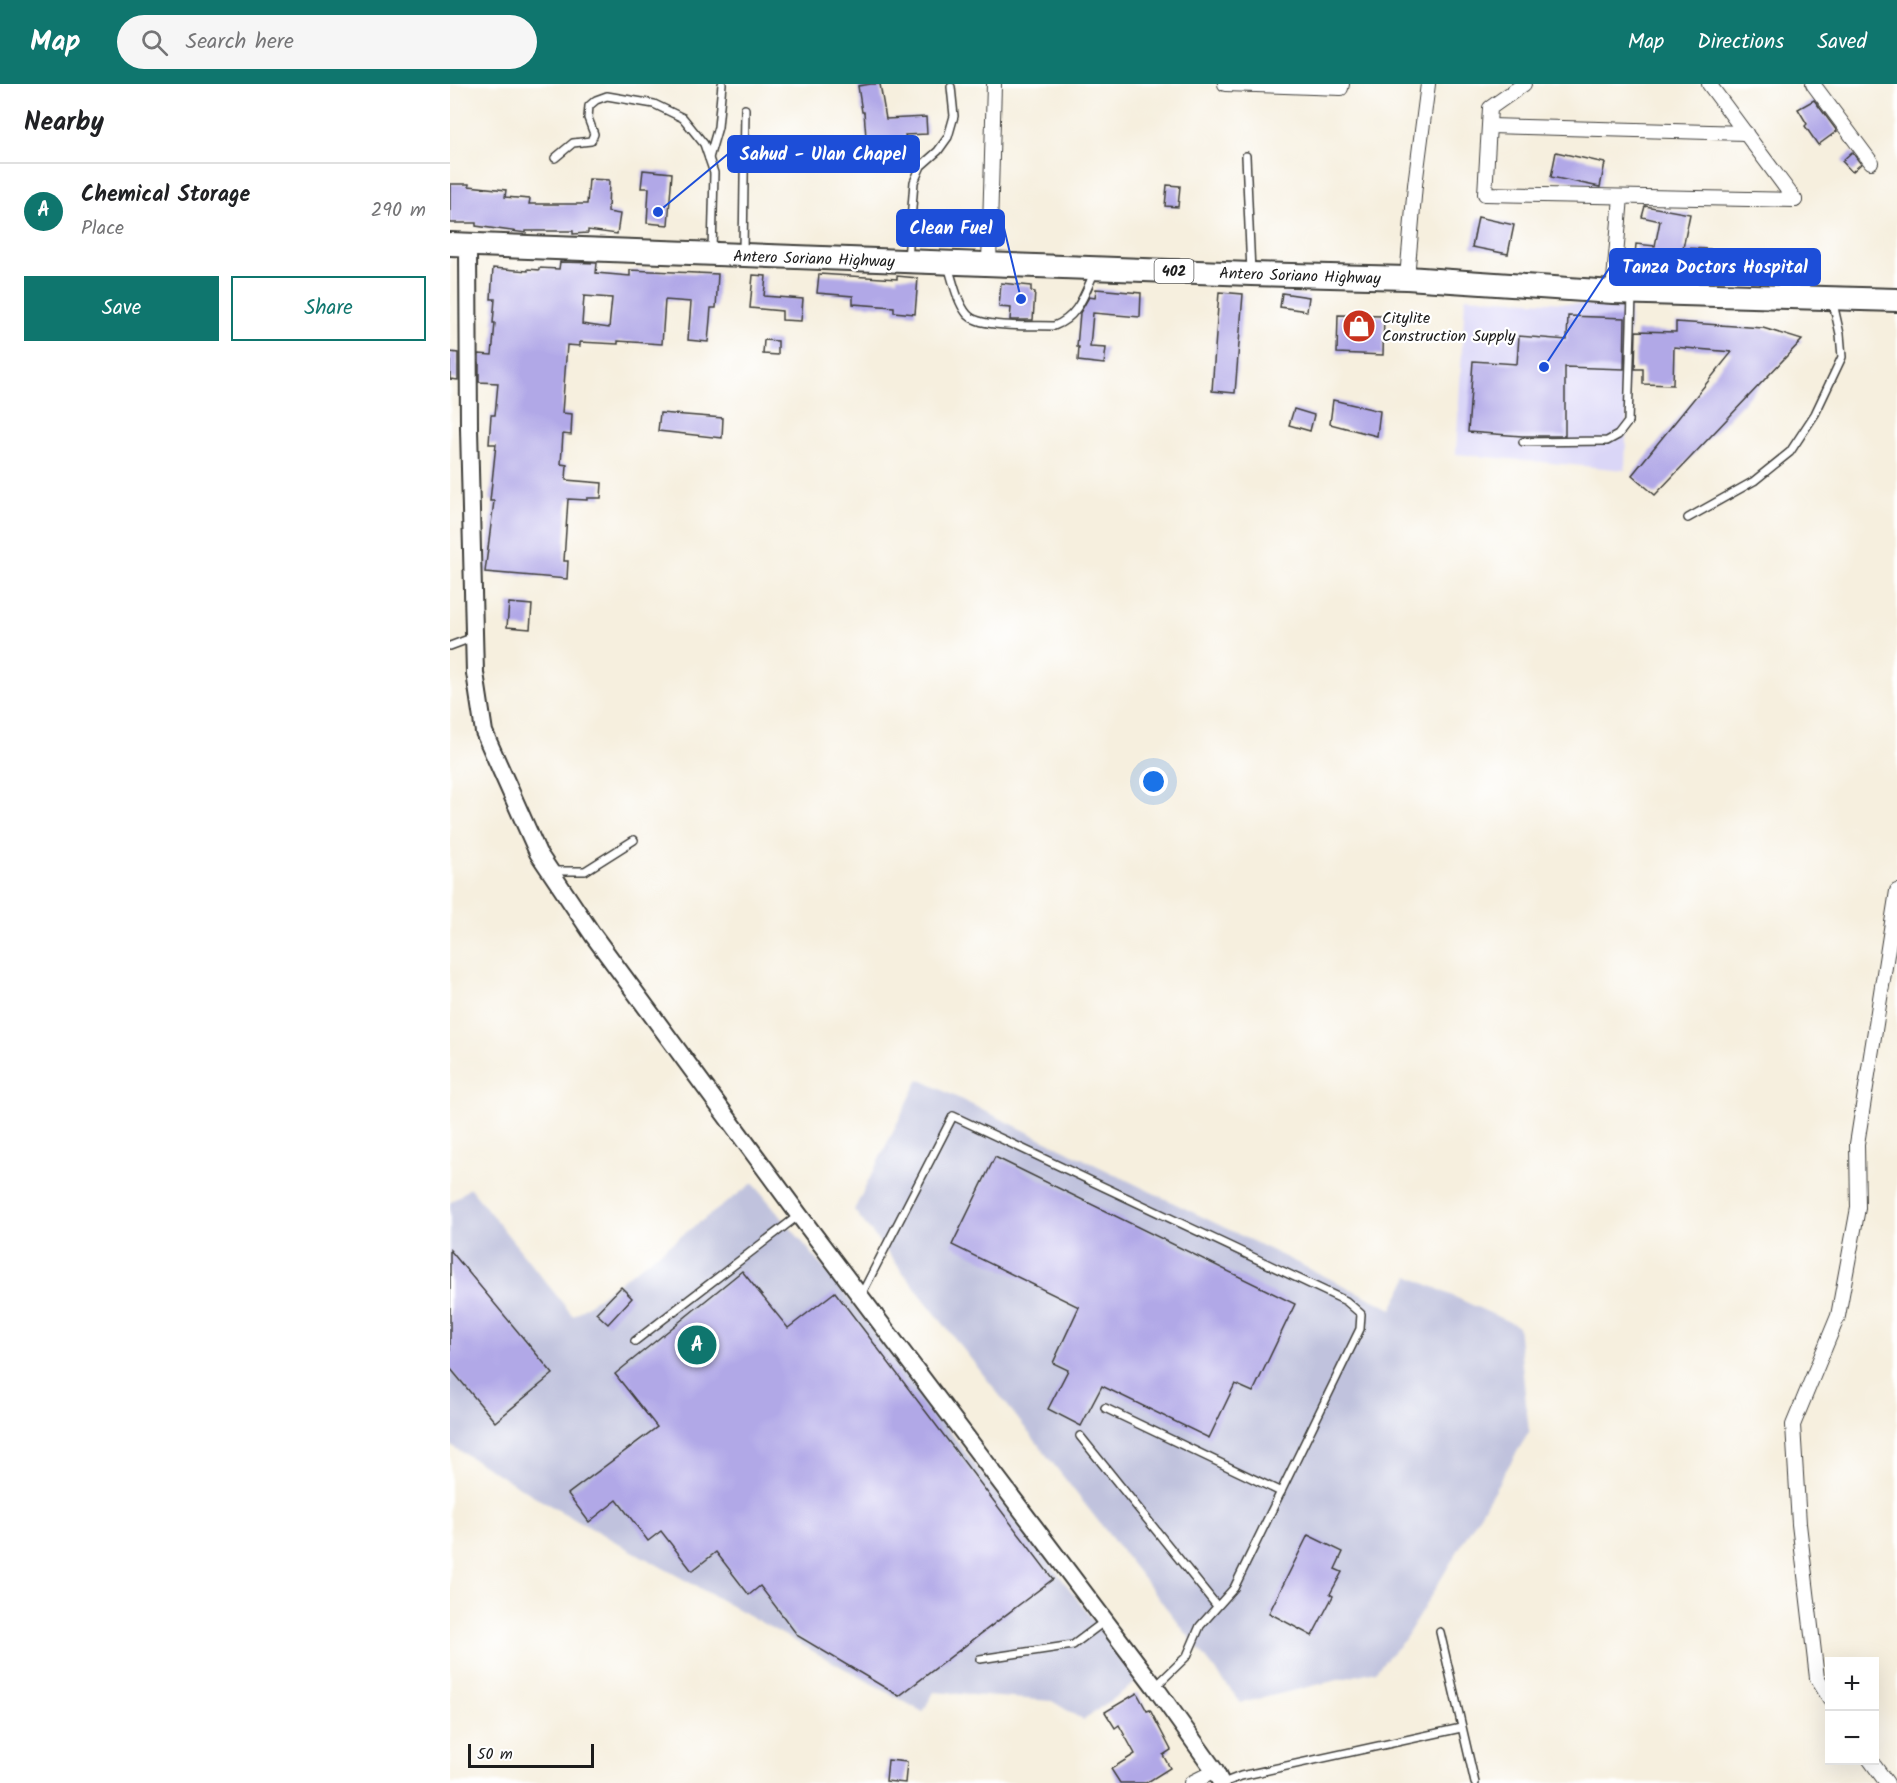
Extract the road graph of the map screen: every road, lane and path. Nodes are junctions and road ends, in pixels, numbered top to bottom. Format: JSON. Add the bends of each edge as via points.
{"nodes":[{"id":1,"x":722,"y":84,"type":"edge"},
{"id":2,"x":994,"y":84,"type":"edge"},
{"id":3,"x":1225,"y":84,"type":"edge"},
{"id":4,"x":1342,"y":84,"type":"edge"},
{"id":5,"x":1428,"y":84,"type":"edge"},
{"id":6,"x":1524,"y":84,"type":"edge"},
{"id":7,"x":1709,"y":84,"type":"edge"},
{"id":8,"x":1813,"y":84,"type":"edge"},
{"id":9,"x":951,"y":87,"type":"dead end"},
{"id":10,"x":745,"y":109,"type":"dead end"},
{"id":11,"x":1490,"y":126,"type":"junction"},
{"id":12,"x":1746,"y":133,"type":"junction"},
{"id":13,"x":1246,"y":156,"type":"dead end"},
{"id":14,"x":555,"y":158,"type":"dead end"},
{"id":15,"x":709,"y":158,"type":"junction"},
{"id":16,"x":1870,"y":162,"type":"dead end"},
{"id":17,"x":1621,"y":197,"type":"junction"},
{"id":18,"x":459,"y":244,"type":"edge"},
{"id":19,"x":712,"y":254,"type":"junction"},
{"id":20,"x":742,"y":255,"type":"junction"},
{"id":21,"x":908,"y":261,"type":"junction"},
{"id":22,"x":947,"y":263,"type":"junction"},
{"id":23,"x":989,"y":264,"type":"junction"},
{"id":24,"x":1096,"y":268,"type":"junction"},
{"id":25,"x":1251,"y":274,"type":"junction"},
{"id":26,"x":1407,"y":278,"type":"junction"},
{"id":27,"x":1623,"y":292,"type":"junction"},
{"id":28,"x":1832,"y":299,"type":"junction"},
{"id":29,"x":1897,"y":300,"type":"edge"},
{"id":30,"x":1523,"y":442,"type":"dead end"},
{"id":31,"x":1688,"y":518,"type":"dead end"},
{"id":32,"x":474,"y":637,"type":"junction"},
{"id":33,"x":450,"y":646,"type":"edge"},
{"id":34,"x":634,"y":840,"type":"dead end"},
{"id":35,"x":550,"y":871,"type":"junction"},
{"id":36,"x":1897,"y":891,"type":"edge"},
{"id":37,"x":799,"y":1215,"type":"junction"},
{"id":38,"x":861,"y":1295,"type":"junction"},
{"id":39,"x":635,"y":1341,"type":"dead end"},
{"id":40,"x":1105,"y":1408,"type":"dead end"},
{"id":41,"x":1080,"y":1436,"type":"dead end"},
{"id":42,"x":1281,"y":1492,"type":"junction"},
{"id":43,"x":1217,"y":1606,"type":"junction"},
{"id":44,"x":1105,"y":1622,"type":"junction"},
{"id":45,"x":1440,"y":1632,"type":"dead end"},
{"id":46,"x":980,"y":1659,"type":"dead end"},
{"id":47,"x":1155,"y":1687,"type":"junction"},
{"id":48,"x":1825,"y":1692,"type":"edge"},
{"id":49,"x":1461,"y":1728,"type":"junction"},
{"id":50,"x":1873,"y":1765,"type":"edge"},
{"id":51,"x":1220,"y":1779,"type":"edge"},
{"id":52,"x":1191,"y":1783,"type":"edge"},
{"id":53,"x":1475,"y":1783,"type":"edge"},
{"id":54,"x":1887,"y":1783,"type":"edge"}],
"edges":[{"from":1,"to":15,"type":"lane","via":[[718,127]]},
{"from":2,"to":23,"type":"street"},
{"from":3,"to":4,"type":"street","via":[[1341,88]]},
{"from":5,"to":26,"type":"street"},
{"from":6,"to":11,"type":"street","via":[[1490,108]]},
{"from":7,"to":12,"type":"street"},
{"from":8,"to":16,"type":"street"},
{"from":9,"to":21,"type":"lane","via":[[954,117],[948,137],[921,166],[914,182]]},
{"from":10,"to":20,"type":"lane"},
{"from":11,"to":12,"type":"street"},
{"from":11,"to":17,"type":"street","via":[[1485,194]]},
{"from":12,"to":17,"type":"street","via":[[1795,200]]},
{"from":13,"to":25,"type":"lane"},
{"from":14,"to":15,"type":"lane","via":[[573,143],[591,141],[594,134],[588,118],[589,106],[606,96],[654,104],[683,118],[704,144]]},
{"from":15,"to":19,"type":"lane","via":[[714,173]]},
{"from":17,"to":27,"type":"street"},
{"from":18,"to":19,"type":"main road","name":"Antero Soriano Highway","number":"402"},
{"from":18,"to":32,"type":"street"},
{"from":19,"to":20,"type":"main road","name":"Antero Soriano Highway","number":"402"},
{"from":20,"to":21,"type":"main road","name":"Antero Soriano Highway","number":"402"},
{"from":21,"to":22,"type":"main road","name":"Antero Soriano Highway","number":"402"},
{"from":22,"to":23,"type":"main road","name":"Antero Soriano Highway","number":"402"},
{"from":22,"to":24,"type":"lane","via":[[968,316],[986,324],[1063,323],[1076,312]]},
{"from":23,"to":24,"type":"main road","name":"Antero Soriano Highway","number":"402"},
{"from":24,"to":25,"type":"main road","name":"Antero Soriano Highway","number":"402"},
{"from":25,"to":26,"type":"main road","name":"Antero Soriano Highway","number":"402"},
{"from":26,"to":27,"type":"main road","name":"Antero Soriano Highway","number":"402"},
{"from":27,"to":28,"type":"main road","name":"Antero Soriano Highway","number":"402"},
{"from":27,"to":30,"type":"lane","via":[[1631,381],[1628,423],[1607,441]]},
{"from":28,"to":29,"type":"main road","name":"Antero Soriano Highway","number":"402"},
{"from":28,"to":31,"type":"lane","via":[[1842,357],[1809,424],[1790,452],[1754,481]]},
{"from":32,"to":33,"type":"lane"},
{"from":32,"to":35,"type":"street","via":[[484,732]]},
{"from":34,"to":35,"type":"lane","via":[[585,871]]},
{"from":35,"to":37,"type":"street"},
{"from":36,"to":48,"type":"street","via":[[1857,1144],[1858,1208],[1838,1316],[1793,1425],[1799,1524],[1817,1678]]},
{"from":37,"to":38,"type":"street"},
{"from":37,"to":39,"type":"lane"},
{"from":38,"to":42,"type":"lane","via":[[953,1116],[1346,1301],[1361,1314],[1360,1329]]},
{"from":38,"to":44,"type":"street"},
{"from":40,"to":42,"type":"lane"},
{"from":41,"to":43,"type":"lane"},
{"from":42,"to":43,"type":"lane","via":[[1234,1588]]},
{"from":43,"to":47,"type":"lane","via":[[1200,1626],[1187,1656]]},
{"from":44,"to":46,"type":"lane","via":[[1073,1645]]},
{"from":44,"to":47,"type":"street"},
{"from":45,"to":49,"type":"lane"},
{"from":47,"to":51,"type":"street"},
{"from":49,"to":51,"type":"lane"},
{"from":49,"to":53,"type":"lane"},
{"from":50,"to":54,"type":"street"},
{"from":51,"to":52,"type":"street"}]}
